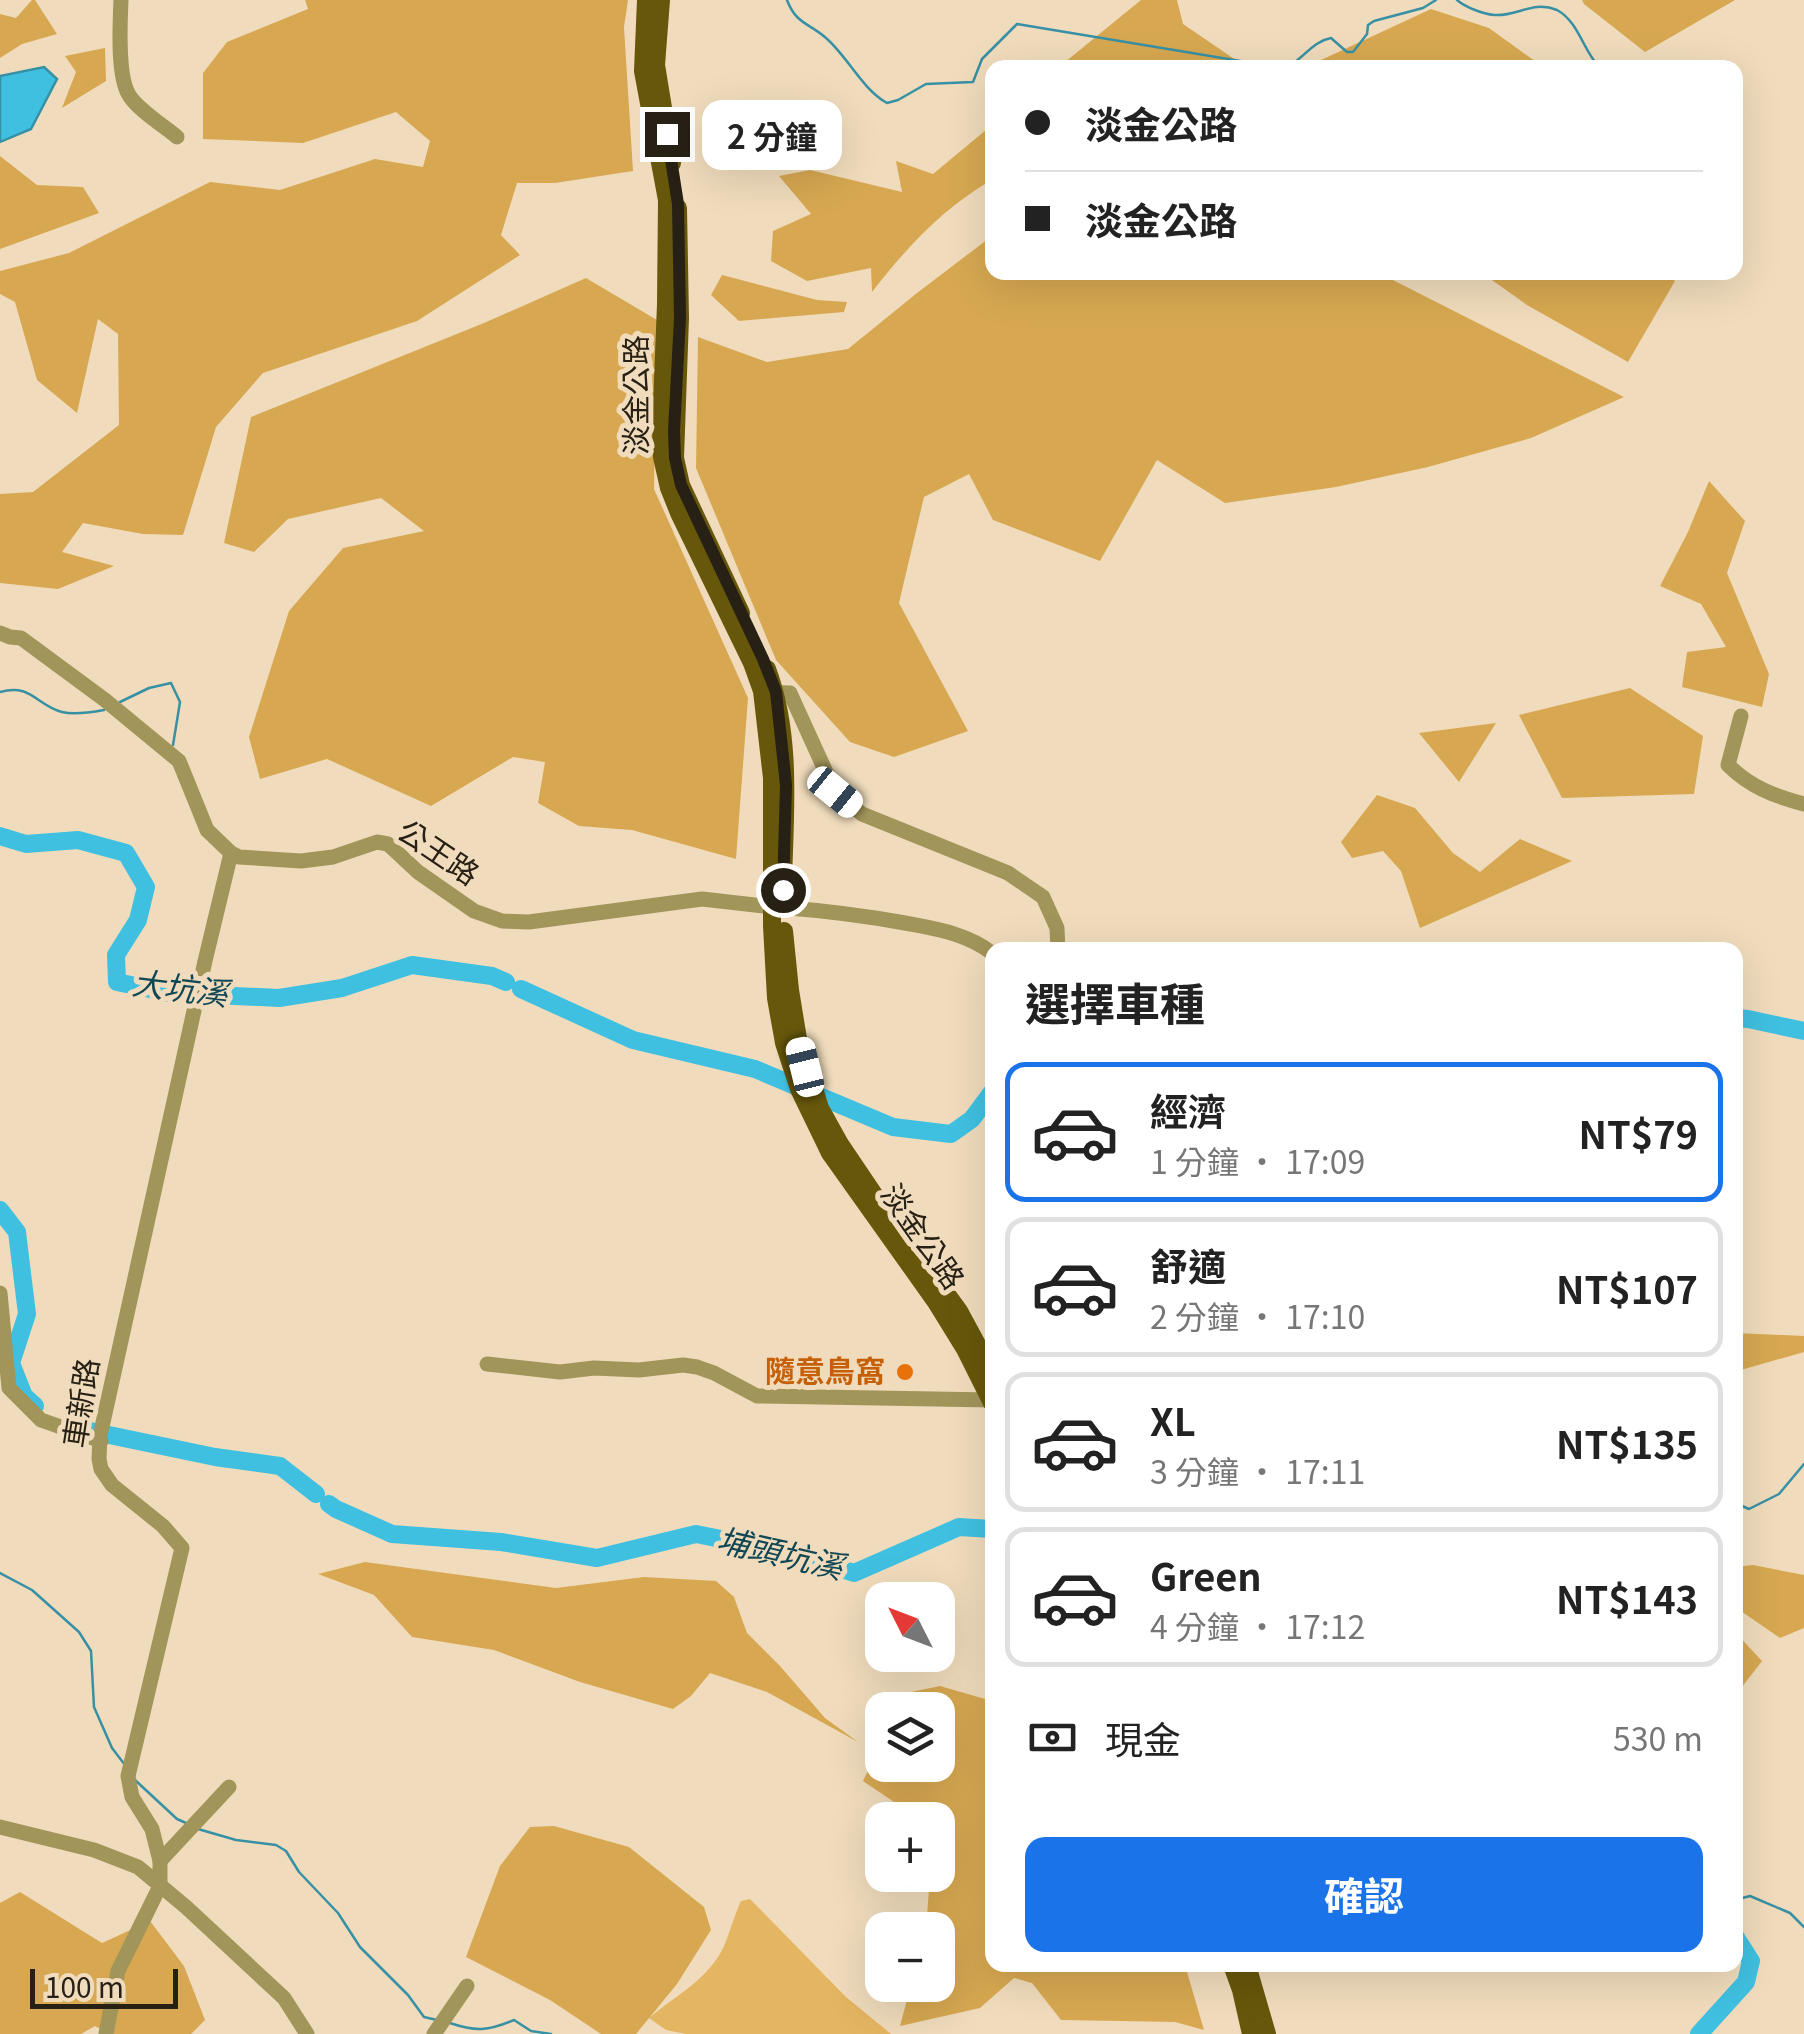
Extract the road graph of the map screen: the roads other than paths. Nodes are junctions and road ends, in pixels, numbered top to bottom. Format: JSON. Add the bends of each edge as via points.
{"nodes":[{"id":1,"x":121,"y":0,"type":"edge"},
{"id":2,"x":646,"y":0,"type":"edge"},
{"id":3,"x":662,"y":0,"type":"edge"},
{"id":4,"x":177,"y":137,"type":"dead end"},
{"id":5,"x":0,"y":632,"type":"edge"},
{"id":6,"x":769,"y":692,"type":"junction"},
{"id":7,"x":1741,"y":716,"type":"dead end"},
{"id":8,"x":1804,"y":804,"type":"edge"},
{"id":9,"x":231,"y":854,"type":"junction"},
{"id":10,"x":777,"y":908,"type":"junction"},
{"id":11,"x":1058,"y":942,"type":"edge"},
{"id":12,"x":985,"y":947,"type":"edge"},
{"id":13,"x":813,"y":1106,"type":"junction"},
{"id":14,"x":0,"y":1294,"type":"edge"},
{"id":15,"x":2,"y":1337,"type":"edge"},
{"id":16,"x":985,"y":1359,"type":"edge"},
{"id":17,"x":486,"y":1364,"type":"dead end"},
{"id":18,"x":985,"y":1388,"type":"edge"},
{"id":19,"x":985,"y":1401,"type":"edge"},
{"id":20,"x":100,"y":1439,"type":"junction"},
{"id":21,"x":229,"y":1787,"type":"dead end"},
{"id":22,"x":0,"y":1827,"type":"edge"},
{"id":23,"x":160,"y":1861,"type":"junction"},
{"id":24,"x":160,"y":1886,"type":"junction"},
{"id":25,"x":1234,"y":1972,"type":"edge"},
{"id":26,"x":1249,"y":1972,"type":"edge"},
{"id":27,"x":467,"y":1986,"type":"dead end"},
{"id":28,"x":439,"y":2025,"type":"edge"},
{"id":29,"x":112,"y":2033,"type":"edge"},
{"id":30,"x":306,"y":2034,"type":"edge"},
{"id":31,"x":1251,"y":2034,"type":"edge"},
{"id":32,"x":1268,"y":2034,"type":"edge"}],
"edges":[{"from":1,"to":4,"type":"street","via":[[119,35],[130,98]]},
{"from":2,"to":6,"type":"main road","name":"淡金公路","via":[[643,71],[667,200],[662,457],[680,513]]},
{"from":3,"to":6,"type":"main road","name":"淡金公路","via":[[656,65],[678,204],[675,458],[681,485],[763,659]]},
{"from":5,"to":9,"type":"street","via":[[21,638],[179,761],[207,830]]},
{"from":6,"to":10,"type":"main road","name":"淡金公路"},
{"from":6,"to":11,"type":"street","via":[[790,693],[835,792],[862,814],[1008,873],[1043,896]]},
{"from":7,"to":8,"type":"street","via":[[1728,765],[1773,796]]},
{"from":9,"to":10,"type":"street","name":"公王路","via":[[302,861],[388,844],[474,911],[502,920],[702,898]]},
{"from":9,"to":20,"type":"street","name":"車新路"},
{"from":10,"to":12,"type":"street","name":"公王路","via":[[843,912],[949,932]]},
{"from":10,"to":13,"type":"main road","name":"淡金公路","via":[[776,998]]},
{"from":13,"to":16,"type":"main road","name":"淡金公路","via":[[959,1311]]},
{"from":13,"to":18,"type":"main road","name":"淡金公路","via":[[842,1172],[950,1325]]},
{"from":14,"to":15,"type":"street"},
{"from":15,"to":20,"type":"street","via":[[8,1388],[41,1420]]},
{"from":17,"to":19,"type":"street","via":[[560,1372],[683,1365],[757,1396]]},
{"from":20,"to":23,"type":"street","name":"車新路","via":[[98,1459],[112,1485],[182,1548],[129,1770],[132,1797],[152,1829]]},
{"from":21,"to":23,"type":"street"},
{"from":22,"to":24,"type":"street","via":[[116,1857]]},
{"from":23,"to":24,"type":"street","name":"車新路"},
{"from":24,"to":29,"type":"street","name":"車新路","via":[[118,1970]]},
{"from":24,"to":30,"type":"street","via":[[284,1998]]},
{"from":25,"to":31,"type":"main road"},
{"from":26,"to":32,"type":"main road"},
{"from":27,"to":28,"type":"street"}]}
